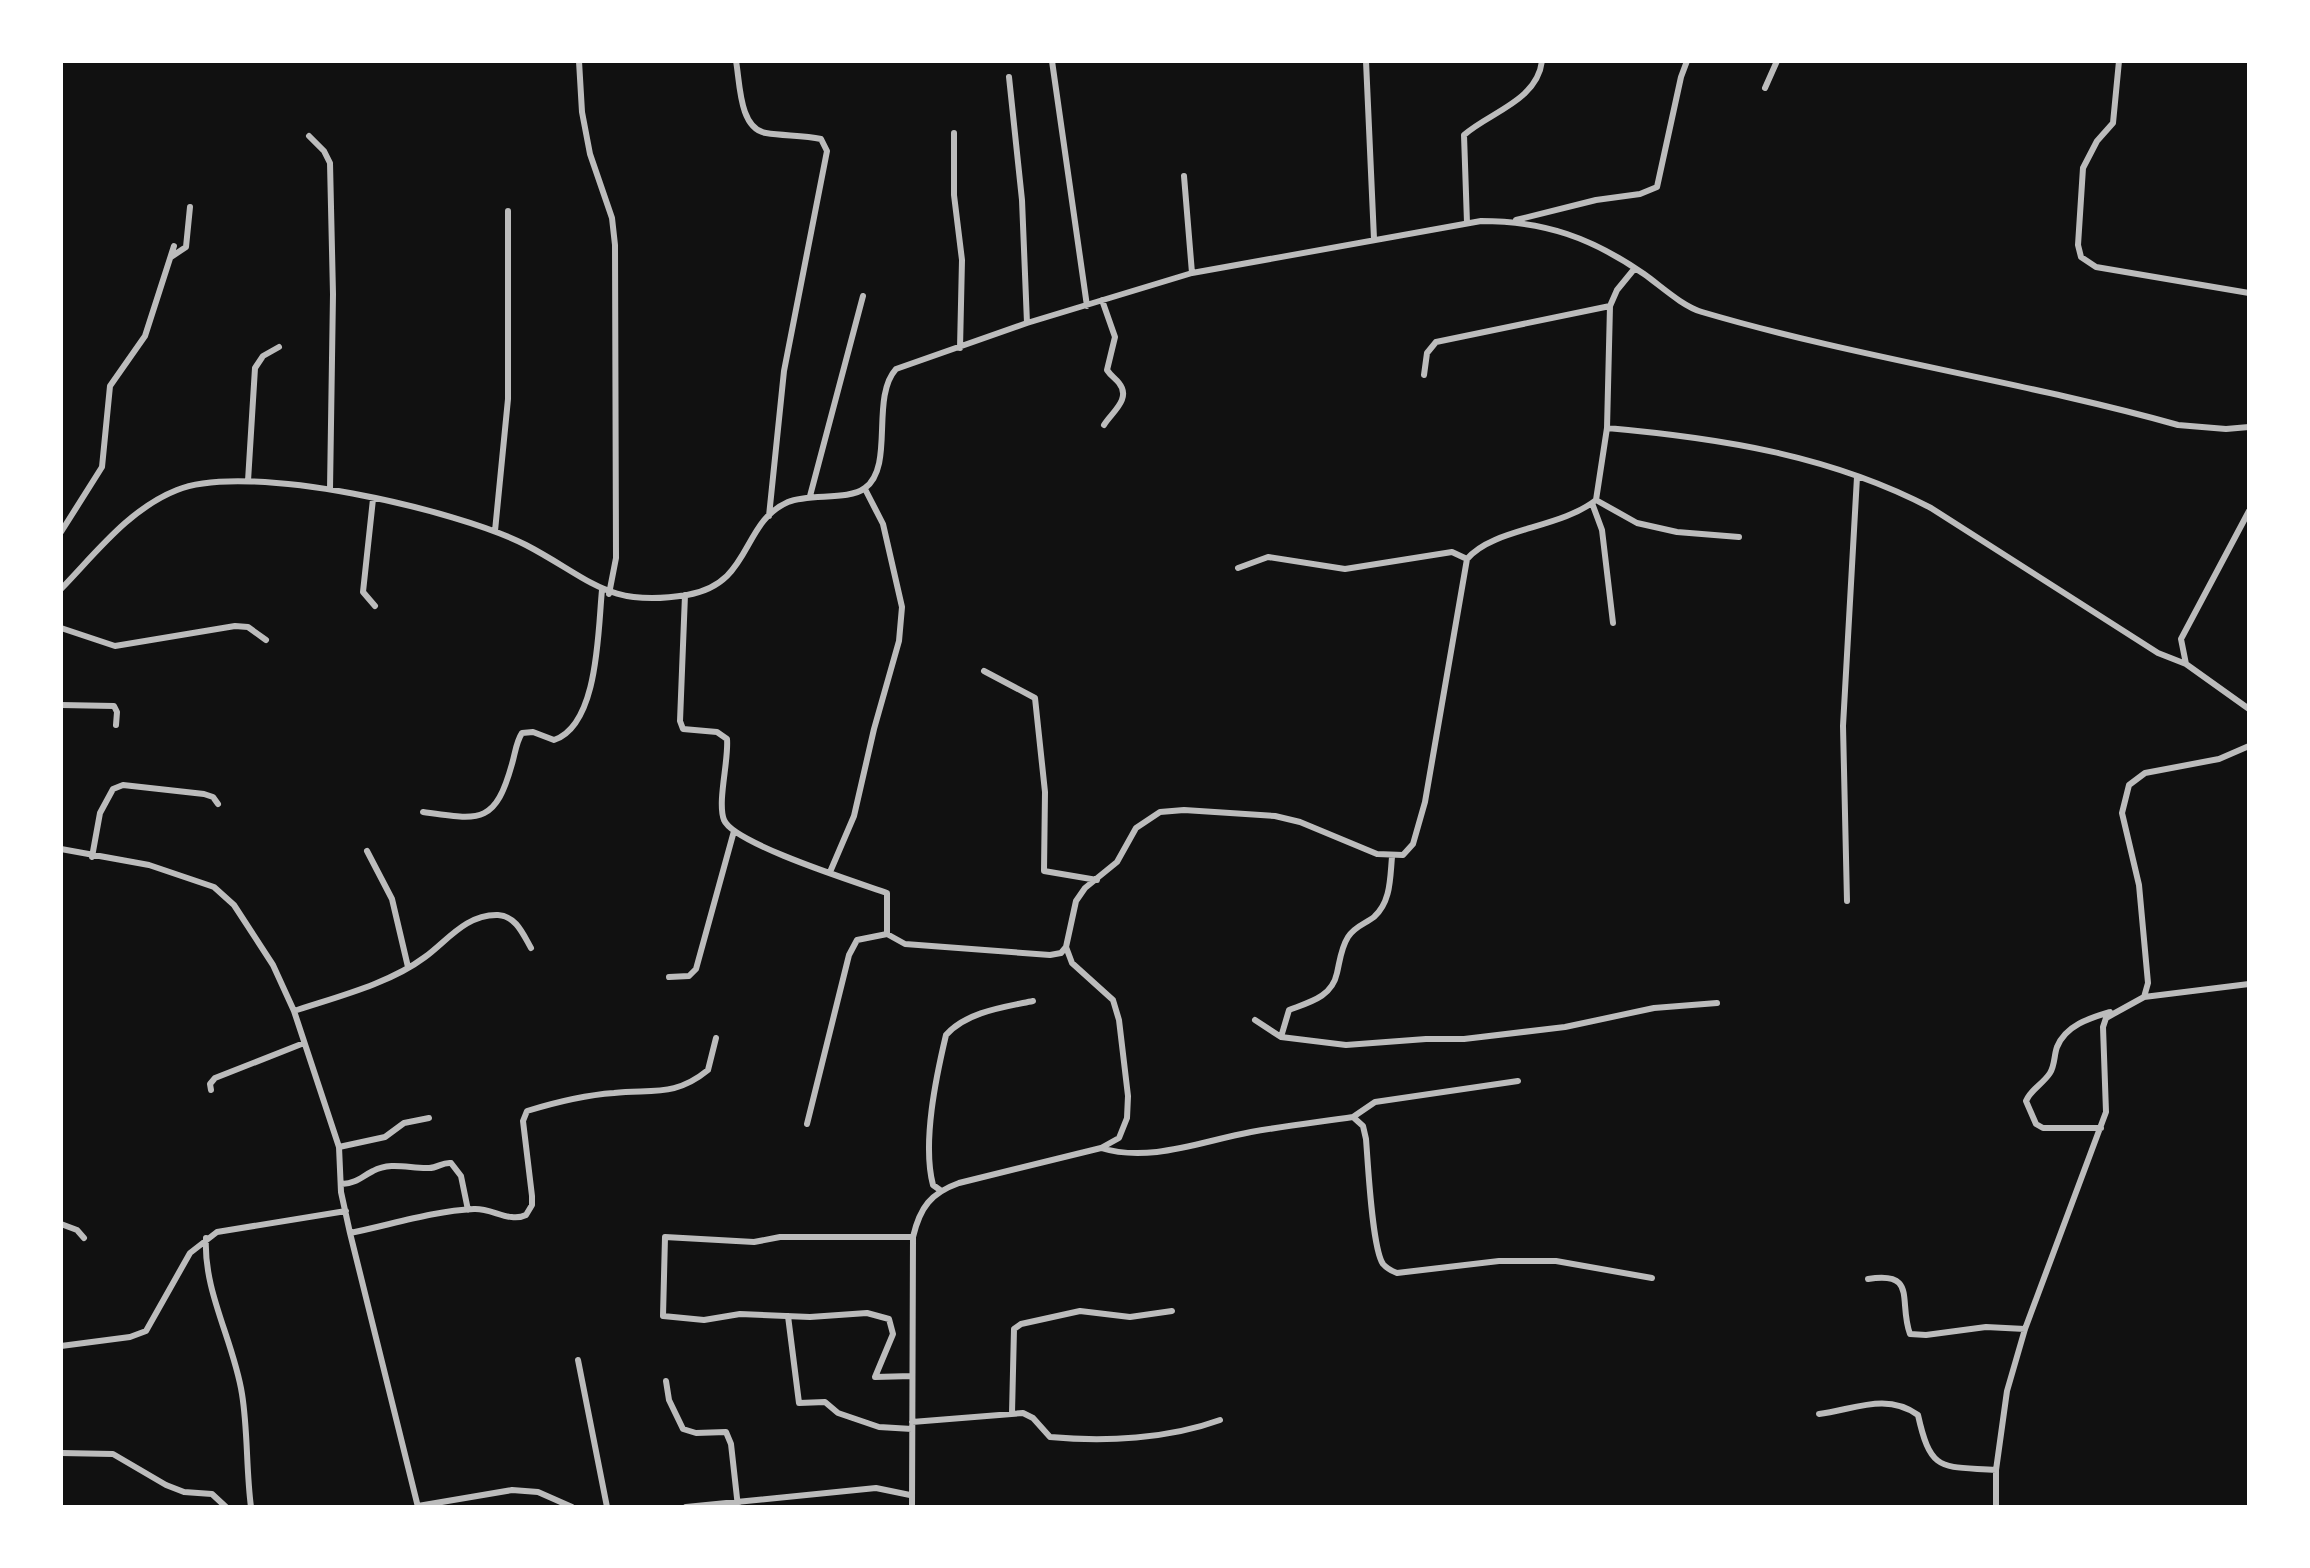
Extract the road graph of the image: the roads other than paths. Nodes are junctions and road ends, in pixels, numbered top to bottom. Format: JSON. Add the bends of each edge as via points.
{"nodes":[{"id":1,"x":579,"y":61,"type":"edge"},
{"id":2,"x":736,"y":61,"type":"edge"},
{"id":3,"x":1052,"y":61,"type":"edge"},
{"id":4,"x":1367,"y":61,"type":"edge"},
{"id":5,"x":1542,"y":61,"type":"edge"},
{"id":6,"x":1687,"y":61,"type":"edge"},
{"id":7,"x":1776,"y":61,"type":"edge"},
{"id":8,"x":2119,"y":61,"type":"edge"},
{"id":9,"x":1009,"y":78,"type":"dead end"},
{"id":10,"x":1765,"y":88,"type":"dead end"},
{"id":11,"x":954,"y":132,"type":"dead end"},
{"id":12,"x":309,"y":136,"type":"dead end"},
{"id":13,"x":1184,"y":176,"type":"dead end"},
{"id":14,"x":190,"y":207,"type":"dead end"},
{"id":15,"x":508,"y":211,"type":"dead end"},
{"id":16,"x":1514,"y":221,"type":"junction"},
{"id":17,"x":1467,"y":223,"type":"junction"},
{"id":18,"x":1374,"y":239,"type":"junction"},
{"id":19,"x":174,"y":246,"type":"dead end"},
{"id":20,"x":170,"y":258,"type":"junction"},
{"id":21,"x":1635,"y":268,"type":"junction"},
{"id":22,"x":1192,"y":273,"type":"junction"},
{"id":23,"x":2249,"y":293,"type":"edge"},
{"id":24,"x":863,"y":296,"type":"dead end"},
{"id":25,"x":1102,"y":300,"type":"junction"},
{"id":26,"x":1087,"y":306,"type":"junction"},
{"id":27,"x":1610,"y":306,"type":"junction"},
{"id":28,"x":1027,"y":323,"type":"junction"},
{"id":29,"x":279,"y":346,"type":"dead end"},
{"id":30,"x":960,"y":348,"type":"junction"},
{"id":31,"x":1424,"y":375,"type":"dead end"},
{"id":32,"x":1104,"y":425,"type":"dead end"},
{"id":33,"x":2249,"y":427,"type":"edge"},
{"id":34,"x":1607,"y":428,"type":"junction"},
{"id":35,"x":1857,"y":477,"type":"junction"},
{"id":36,"x":248,"y":481,"type":"junction"},
{"id":37,"x":330,"y":489,"type":"junction"},
{"id":38,"x":865,"y":489,"type":"junction"},
{"id":39,"x":810,"y":496,"type":"junction"},
{"id":40,"x":373,"y":499,"type":"junction"},
{"id":41,"x":1594,"y":502,"type":"junction"},
{"id":42,"x":2249,"y":511,"type":"edge"},
{"id":43,"x":769,"y":516,"type":"junction"},
{"id":44,"x":495,"y":531,"type":"junction"},
{"id":45,"x":61,"y":532,"type":"edge"},
{"id":46,"x":1739,"y":537,"type":"dead end"},
{"id":47,"x":1467,"y":559,"type":"junction"},
{"id":48,"x":1238,"y":568,"type":"dead end"},
{"id":49,"x":61,"y":589,"type":"edge"},
{"id":50,"x":601,"y":590,"type":"junction"},
{"id":51,"x":609,"y":594,"type":"junction"},
{"id":52,"x":685,"y":595,"type":"junction"},
{"id":53,"x":375,"y":606,"type":"dead end"},
{"id":54,"x":1613,"y":623,"type":"dead end"},
{"id":55,"x":61,"y":628,"type":"edge"},
{"id":56,"x":266,"y":640,"type":"dead end"},
{"id":57,"x":2186,"y":664,"type":"junction"},
{"id":58,"x":985,"y":671,"type":"dead end"},
{"id":59,"x":61,"y":705,"type":"edge"},
{"id":60,"x":2249,"y":709,"type":"edge"},
{"id":61,"x":116,"y":725,"type":"dead end"},
{"id":62,"x":2249,"y":746,"type":"edge"},
{"id":63,"x":218,"y":804,"type":"dead end"},
{"id":64,"x":422,"y":811,"type":"dead end"},
{"id":65,"x":734,"y":831,"type":"junction"},
{"id":66,"x":61,"y":849,"type":"edge"},
{"id":67,"x":367,"y":851,"type":"dead end"},
{"id":68,"x":92,"y":857,"type":"junction"},
{"id":69,"x":1392,"y":857,"type":"junction"},
{"id":70,"x":830,"y":872,"type":"junction"},
{"id":71,"x":1097,"y":880,"type":"junction"},
{"id":72,"x":1847,"y":901,"type":"dead end"},
{"id":73,"x":887,"y":934,"type":"junction"},
{"id":74,"x":1066,"y":947,"type":"junction"},
{"id":75,"x":531,"y":948,"type":"dead end"},
{"id":76,"x":408,"y":967,"type":"junction"},
{"id":77,"x":669,"y":977,"type":"dead end"},
{"id":78,"x":2249,"y":984,"type":"edge"},
{"id":79,"x":2144,"y":997,"type":"junction"},
{"id":80,"x":1032,"y":1001,"type":"dead end"},
{"id":81,"x":1717,"y":1003,"type":"dead end"},
{"id":82,"x":2117,"y":1010,"type":"junction"},
{"id":83,"x":294,"y":1011,"type":"junction"},
{"id":84,"x":1255,"y":1020,"type":"dead end"},
{"id":85,"x":1281,"y":1037,"type":"junction"},
{"id":86,"x":716,"y":1038,"type":"dead end"},
{"id":87,"x":304,"y":1043,"type":"junction"},
{"id":88,"x":1518,"y":1081,"type":"dead end"},
{"id":89,"x":211,"y":1090,"type":"dead end"},
{"id":90,"x":1353,"y":1117,"type":"junction"},
{"id":91,"x":429,"y":1118,"type":"dead end"},
{"id":92,"x":807,"y":1124,"type":"dead end"},
{"id":93,"x":2101,"y":1128,"type":"junction"},
{"id":94,"x":339,"y":1146,"type":"junction"},
{"id":95,"x":1101,"y":1148,"type":"junction"},
{"id":96,"x":342,"y":1184,"type":"junction"},
{"id":97,"x":940,"y":1190,"type":"junction"},
{"id":98,"x":468,"y":1210,"type":"junction"},
{"id":99,"x":346,"y":1211,"type":"junction"},
{"id":100,"x":61,"y":1224,"type":"edge"},
{"id":101,"x":350,"y":1233,"type":"junction"},
{"id":102,"x":913,"y":1237,"type":"junction"},
{"id":103,"x":84,"y":1238,"type":"dead end"},
{"id":104,"x":206,"y":1238,"type":"junction"},
{"id":105,"x":1652,"y":1278,"type":"dead end"},
{"id":106,"x":1868,"y":1279,"type":"dead end"},
{"id":107,"x":1172,"y":1311,"type":"dead end"},
{"id":108,"x":788,"y":1316,"type":"junction"},
{"id":109,"x":2025,"y":1329,"type":"junction"},
{"id":110,"x":61,"y":1346,"type":"edge"},
{"id":111,"x":578,"y":1360,"type":"dead end"},
{"id":112,"x":912,"y":1376,"type":"junction"},
{"id":113,"x":666,"y":1381,"type":"dead end"},
{"id":114,"x":1012,"y":1413,"type":"junction"},
{"id":115,"x":1819,"y":1414,"type":"dead end"},
{"id":116,"x":1220,"y":1420,"type":"dead end"},
{"id":117,"x":912,"y":1426,"type":"junction"},
{"id":118,"x":61,"y":1453,"type":"edge"},
{"id":119,"x":1996,"y":1470,"type":"junction"},
{"id":120,"x":909,"y":1495,"type":"junction"},
{"id":121,"x":558,"y":1504,"type":"edge"},
{"id":122,"x":738,"y":1504,"type":"edge"},
{"id":123,"x":226,"y":1507,"type":"edge"},
{"id":124,"x":251,"y":1507,"type":"edge"},
{"id":125,"x":418,"y":1507,"type":"edge"},
{"id":126,"x":572,"y":1507,"type":"edge"},
{"id":127,"x":607,"y":1507,"type":"edge"},
{"id":128,"x":686,"y":1507,"type":"edge"},
{"id":129,"x":912,"y":1507,"type":"edge"},
{"id":130,"x":1996,"y":1507,"type":"edge"}],
"edges":[{"from":1,"to":51,"type":"street","via":[[582,112],[590,154],[612,218],[617,267],[616,558]]},
{"from":2,"to":43,"type":"street","via":[[746,114],[754,129],[821,139],[827,151],[783,371]]},
{"from":3,"to":26,"type":"street"},
{"from":4,"to":18,"type":"street"},
{"from":5,"to":17,"type":"street","via":[[1534,83],[1511,107],[1464,135]]},
{"from":6,"to":16,"type":"street","via":[[1657,187]]},
{"from":7,"to":10,"type":"street"},
{"from":8,"to":23,"type":"street","via":[[2113,123],[2083,168],[2081,257],[2096,267]]},
{"from":9,"to":28,"type":"street","via":[[1021,188]]},
{"from":11,"to":30,"type":"street","via":[[954,195],[962,260]]},
{"from":12,"to":37,"type":"street","via":[[330,163],[334,295]]},
{"from":13,"to":22,"type":"street"},
{"from":14,"to":20,"type":"street","via":[[186,247]]},
{"from":15,"to":44,"type":"street","via":[[508,400]]},
{"from":16,"to":17,"type":"street"},
{"from":16,"to":21,"type":"street","via":[[1563,231],[1610,250]]},
{"from":17,"to":18,"type":"street"},
{"from":18,"to":22,"type":"street"},
{"from":19,"to":20,"type":"street"},
{"from":20,"to":45,"type":"street","via":[[145,337],[110,386],[102,467]]},
{"from":21,"to":27,"type":"street"},
{"from":21,"to":33,"type":"street","via":[[1698,311],[1792,336],[2178,425]]},
{"from":22,"to":25,"type":"street"},
{"from":24,"to":39,"type":"street"},
{"from":25,"to":26,"type":"street"},
{"from":25,"to":32,"type":"street","via":[[1115,337],[1107,370],[1124,394]]},
{"from":26,"to":28,"type":"street"},
{"from":27,"to":31,"type":"street","via":[[1436,342],[1427,352]]},
{"from":27,"to":34,"type":"street"},
{"from":28,"to":30,"type":"street"},
{"from":29,"to":36,"type":"street","via":[[255,368]]},
{"from":30,"to":38,"type":"street","via":[[896,369],[889,377],[878,463]]},
{"from":34,"to":35,"type":"street","via":[[1781,452]]},
{"from":34,"to":41,"type":"street"},
{"from":35,"to":57,"type":"street","via":[[1931,508],[2158,653]]},
{"from":35,"to":72,"type":"street","via":[[1843,726]]},
{"from":36,"to":37,"type":"street"},
{"from":36,"to":49,"type":"street","via":[[196,484],[145,506]]},
{"from":37,"to":40,"type":"street"},
{"from":38,"to":39,"type":"street"},
{"from":38,"to":70,"type":"street","via":[[883,523],[902,607],[899,641],[854,816]]},
{"from":39,"to":43,"type":"street","via":[[789,502]]},
{"from":40,"to":44,"type":"street"},
{"from":40,"to":53,"type":"street","via":[[363,592]]},
{"from":41,"to":46,"type":"street","via":[[1637,523]]},
{"from":41,"to":47,"type":"street","via":[[1557,522],[1487,543]]},
{"from":41,"to":54,"type":"street","via":[[1602,530]]},
{"from":42,"to":57,"type":"street","via":[[2182,634]]},
{"from":43,"to":52,"type":"street","via":[[724,581]]},
{"from":44,"to":50,"type":"street"},
{"from":47,"to":48,"type":"street","via":[[1452,552],[1345,569],[1268,557]]},
{"from":47,"to":69,"type":"street","via":[[1420,826],[1413,844],[1403,855]]},
{"from":50,"to":51,"type":"street"},
{"from":50,"to":64,"type":"street","via":[[592,678],[587,699],[568,731],[554,740],[522,733],[503,796],[490,810],[461,817]]},
{"from":51,"to":52,"type":"street"},
{"from":52,"to":65,"type":"street","via":[[680,721],[683,729],[717,732],[727,738],[723,811]]},
{"from":55,"to":56,"type":"street","via":[[110,646],[235,626],[248,627]]},
{"from":57,"to":60,"type":"street"},
{"from":58,"to":71,"type":"street","via":[[1035,698],[1045,792],[1044,871]]},
{"from":59,"to":61,"type":"street","via":[[114,706]]},
{"from":62,"to":79,"type":"street","via":[[2219,759],[2145,773],[2129,785],[2122,813],[2139,886],[2148,983]]},
{"from":63,"to":68,"type":"street","via":[[204,794],[123,785],[113,789],[100,813]]},
{"from":65,"to":70,"type":"street","via":[[761,847]]},
{"from":65,"to":77,"type":"street","via":[[696,969],[690,976]]},
{"from":66,"to":68,"type":"street"},
{"from":67,"to":76,"type":"street","via":[[392,899]]},
{"from":68,"to":83,"type":"street","via":[[149,865],[221,892],[272,965]]},
{"from":69,"to":71,"type":"street","via":[[1275,816],[1184,810],[1160,812],[1136,828],[1117,862]]},
{"from":69,"to":85,"type":"street","via":[[1387,901],[1348,937],[1327,992],[1317,1001],[1289,1010]]},
{"from":70,"to":73,"type":"street","via":[[890,895]]},
{"from":71,"to":74,"type":"street","via":[[1076,901]]},
{"from":73,"to":74,"type":"street","via":[[905,944],[1037,954],[1058,954]]},
{"from":73,"to":92,"type":"street","via":[[857,940],[849,956]]},
{"from":74,"to":95,"type":"street","via":[[1072,963],[1113,1000],[1119,1020],[1127,1118],[1119,1138]]},
{"from":75,"to":76,"type":"street","via":[[518,925],[493,915],[453,930],[432,952]]},
{"from":76,"to":83,"type":"street"},
{"from":78,"to":79,"type":"street"},
{"from":79,"to":82,"type":"street"},
{"from":80,"to":97,"type":"street","via":[[993,1009],[953,1027],[946,1035],[932,1119],[930,1166],[933,1185]]},
{"from":81,"to":85,"type":"street","via":[[1464,1039],[1346,1045]]},
{"from":82,"to":93,"type":"street","via":[[2103,1027],[2106,1112]]},
{"from":82,"to":93,"type":"street","via":[[2084,1020],[2062,1037],[2052,1069],[2026,1101],[2036,1124],[2043,1128]]},
{"from":83,"to":87,"type":"street"},
{"from":84,"to":85,"type":"street"},
{"from":86,"to":98,"type":"street","via":[[708,1070],[683,1087],[611,1093],[527,1111],[523,1121],[530,1211],[513,1219],[489,1209]]},
{"from":87,"to":89,"type":"street","via":[[215,1078]]},
{"from":87,"to":94,"type":"street"},
{"from":88,"to":90,"type":"street","via":[[1375,1102]]},
{"from":90,"to":95,"type":"street","via":[[1138,1154]]},
{"from":90,"to":105,"type":"street","via":[[1363,1126],[1366,1139],[1377,1242],[1388,1269],[1397,1273],[1499,1261],[1556,1261]]},
{"from":91,"to":94,"type":"street","via":[[404,1123],[385,1137]]},
{"from":93,"to":109,"type":"street"},
{"from":94,"to":96,"type":"street"},
{"from":95,"to":97,"type":"street"},
{"from":96,"to":98,"type":"street","via":[[385,1168],[451,1163],[459,1171]]},
{"from":96,"to":99,"type":"street"},
{"from":97,"to":102,"type":"street","via":[[926,1201]]},
{"from":98,"to":101,"type":"street"},
{"from":99,"to":101,"type":"street"},
{"from":99,"to":104,"type":"street","via":[[243,1226]]},
{"from":100,"to":103,"type":"street"},
{"from":101,"to":125,"type":"street"},
{"from":102,"to":108,"type":"street","via":[[780,1237],[754,1242],[665,1237],[663,1317]]},
{"from":102,"to":112,"type":"street"},
{"from":104,"to":110,"type":"street","via":[[190,1253],[146,1331]]},
{"from":104,"to":124,"type":"street","via":[[208,1273],[242,1395]]},
{"from":106,"to":109,"type":"street","via":[[1889,1276],[1898,1280],[1910,1334],[1986,1327]]},
{"from":107,"to":114,"type":"street","via":[[1130,1317],[1080,1311],[1021,1324],[1014,1329]]},
{"from":108,"to":112,"type":"street","via":[[867,1313],[889,1319],[893,1334],[875,1377]]},
{"from":108,"to":117,"type":"street","via":[[799,1403],[825,1402],[838,1413],[879,1427]]},
{"from":109,"to":119,"type":"street","via":[[2007,1391]]},
{"from":111,"to":127,"type":"street"},
{"from":112,"to":117,"type":"street"},
{"from":113,"to":122,"type":"street","via":[[669,1400],[683,1429],[726,1432]]},
{"from":114,"to":116,"type":"street","via":[[1033,1418],[1050,1437],[1070,1439],[1165,1434]]},
{"from":114,"to":117,"type":"street"},
{"from":115,"to":119,"type":"street","via":[[1865,1404],[1899,1405],[1918,1415],[1920,1433],[1939,1463]]},
{"from":117,"to":120,"type":"street"},
{"from":118,"to":123,"type":"street","via":[[113,1454],[166,1485],[212,1494]]},
{"from":119,"to":130,"type":"street"},
{"from":120,"to":122,"type":"street","via":[[876,1488]]},
{"from":120,"to":129,"type":"street"},
{"from":121,"to":125,"type":"street","via":[[538,1492],[512,1490]]},
{"from":121,"to":126,"type":"street"},
{"from":122,"to":128,"type":"street"}]}
